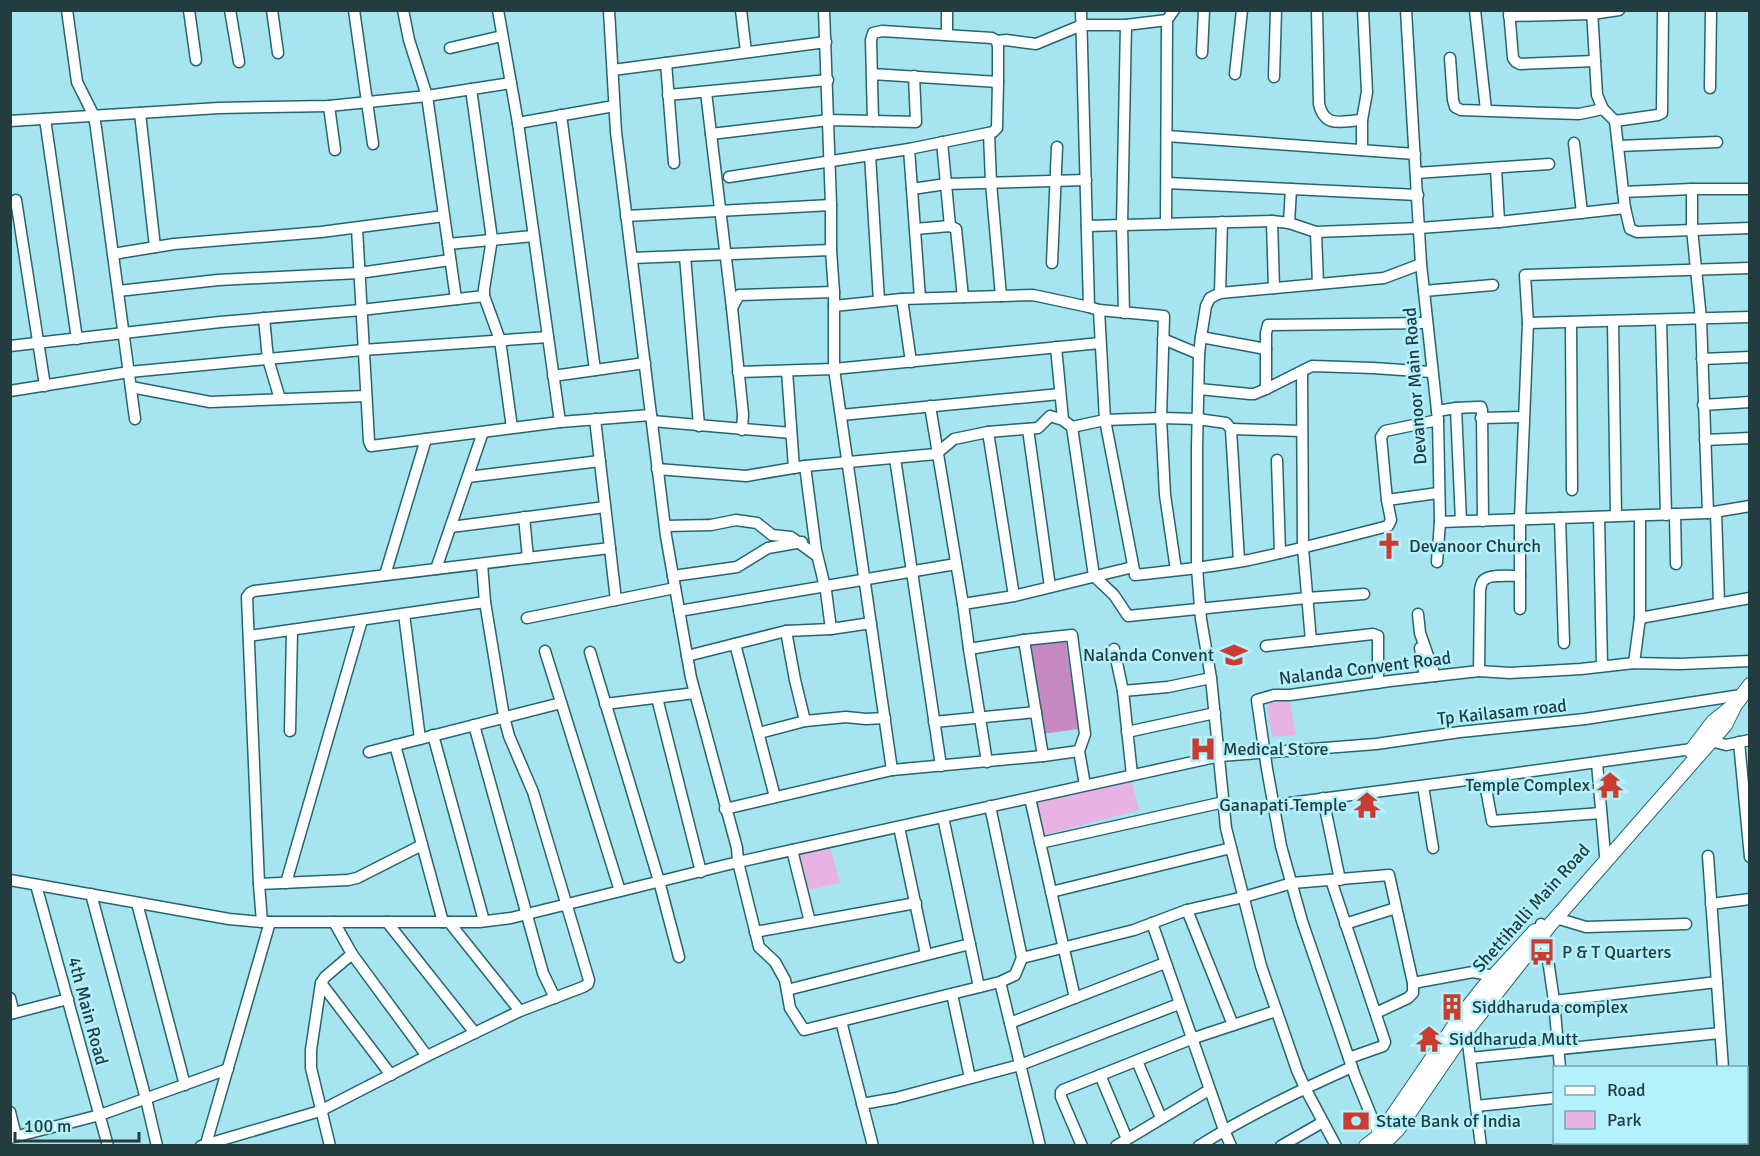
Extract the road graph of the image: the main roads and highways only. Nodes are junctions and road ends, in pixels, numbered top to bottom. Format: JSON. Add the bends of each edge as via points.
{"nodes":[{"id":1,"x":1742,"y":695,"type":"edge"},
{"id":2,"x":1696,"y":752,"type":"junction"},
{"id":3,"x":1543,"y":928,"type":"junction"},
{"id":4,"x":1381,"y":1142,"type":"edge"},
{"id":5,"x":1366,"y":1146,"type":"edge"}],
"edges":[{"from":1,"to":2,"type":"main road","name":"Shettihalli Main Road","via":[[1713,722]]},
{"from":1,"to":2,"type":"main road","name":"Shettihalli Main Road","via":[[1725,726]]},
{"from":2,"to":3,"type":"main road","name":"Shettihalli Main Road"},
{"from":2,"to":3,"type":"main road","name":"Shettihalli Main Road","via":[[1556,918]]},
{"from":3,"to":4,"type":"main road","name":"Shettihalli Main Road","via":[[1398,1129]]},
{"from":3,"to":4,"type":"main road","name":"Shettihalli Main Road","via":[[1494,976],[1461,1016]]},
{"from":4,"to":5,"type":"main road","name":"Shettihalli Main Road"}]}
